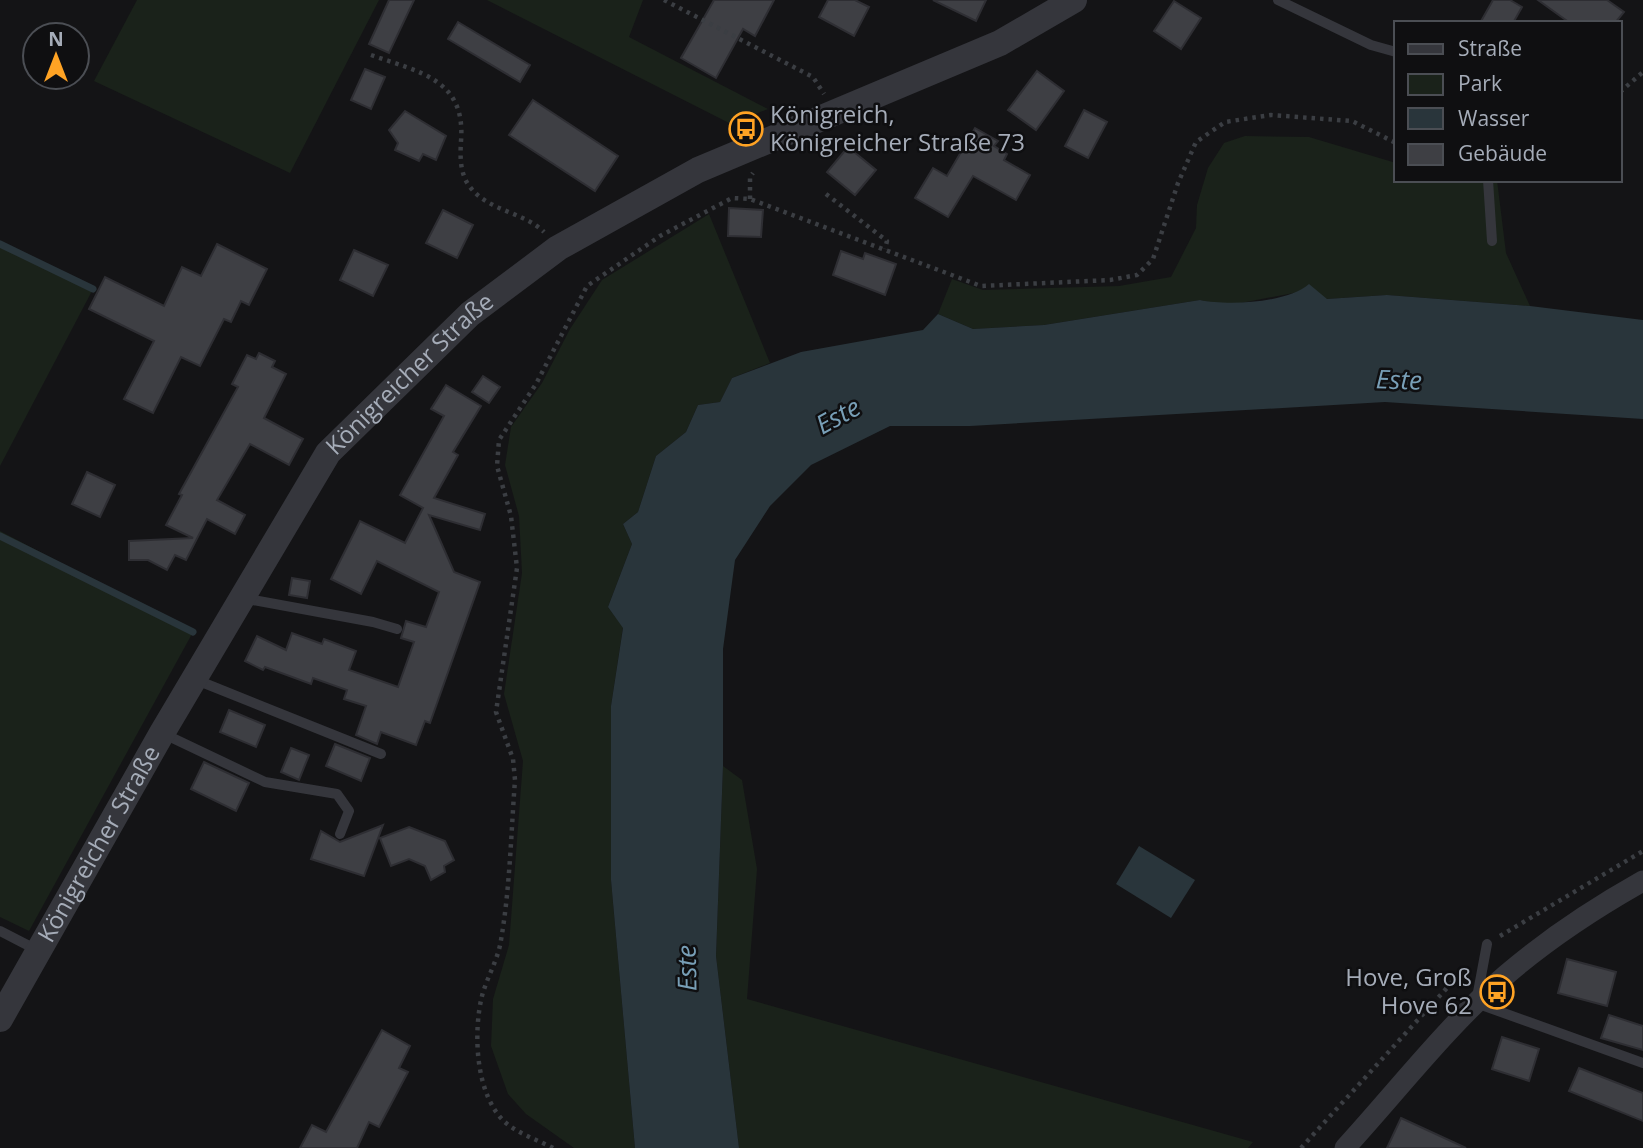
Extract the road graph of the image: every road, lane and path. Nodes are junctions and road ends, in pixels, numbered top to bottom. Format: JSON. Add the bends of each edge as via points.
{"nodes":[{"id":1,"x":664,"y":0,"type":"edge"},
{"id":2,"x":1074,"y":0,"type":"edge"},
{"id":3,"x":1278,"y":0,"type":"edge"},
{"id":4,"x":1394,"y":52,"type":"edge"},
{"id":5,"x":371,"y":55,"type":"dead end"},
{"id":6,"x":1643,"y":72,"type":"edge"},
{"id":7,"x":1622,"y":90,"type":"edge"},
{"id":8,"x":836,"y":113,"type":"junction"},
{"id":9,"x":1394,"y":142,"type":"edge"},
{"id":10,"x":1488,"y":182,"type":"edge"},
{"id":11,"x":825,"y":194,"type":"dead end"},
{"id":12,"x":1492,"y":241,"type":"dead end"},
{"id":13,"x":558,"y":248,"type":"junction"},
{"id":14,"x":885,"y":250,"type":"junction"},
{"id":15,"x":242,"y":598,"type":"junction"},
{"id":16,"x":397,"y":629,"type":"dead end"},
{"id":17,"x":194,"y":679,"type":"junction"},
{"id":18,"x":162,"y":733,"type":"junction"},
{"id":19,"x":381,"y":754,"type":"dead end"},
{"id":20,"x":340,"y":834,"type":"dead end"},
{"id":21,"x":1643,"y":881,"type":"edge"},
{"id":22,"x":0,"y":931,"type":"edge"},
{"id":23,"x":1487,"y":944,"type":"dead end"},
{"id":24,"x":37,"y":950,"type":"junction"},
{"id":25,"x":1476,"y":1003,"type":"junction"},
{"id":26,"x":0,"y":1019,"type":"edge"},
{"id":27,"x":1643,"y":1063,"type":"edge"},
{"id":28,"x":553,"y":1148,"type":"edge"},
{"id":29,"x":1345,"y":1148,"type":"edge"}],
"edges":[{"from":1,"to":8,"type":"path","via":[[813,77]]},
{"from":2,"to":8,"type":"street","name":"Königreicher Straße","via":[[1000,43]]},
{"from":3,"to":4,"type":"lane","via":[[1371,46]]},
{"from":5,"to":13,"type":"path","via":[[439,80],[457,102],[462,129],[460,163],[470,187],[484,200],[541,229]]},
{"from":6,"to":7,"type":"path"},
{"from":8,"to":13,"type":"street","name":"Königreicher Straße","via":[[698,170]]},
{"from":9,"to":14,"type":"path","via":[[1352,121],[1271,115],[1225,122],[1196,142],[1153,259],[1138,275],[982,286]]},
{"from":10,"to":12,"type":"lane"},
{"from":11,"to":14,"type":"path","via":[[887,241]]},
{"from":13,"to":15,"type":"street","name":"Königreicher Straße","via":[[470,314],[328,453]]},
{"from":14,"to":28,"type":"path","via":[[750,199],[732,198],[660,236],[587,286],[536,384],[499,440],[497,466],[511,516],[517,568],[496,712],[513,759],[515,780],[501,939],[483,992],[478,1039],[485,1084],[498,1112],[506,1122]]},
{"from":15,"to":16,"type":"lane"},
{"from":15,"to":17,"type":"street","name":"Königreicher Straße"},
{"from":17,"to":18,"type":"street","name":"Königreicher Straße"},
{"from":17,"to":19,"type":"lane"},
{"from":18,"to":20,"type":"lane","via":[[265,782],[337,794],[348,811]]},
{"from":18,"to":24,"type":"street","name":"Königreicher Straße"},
{"from":21,"to":25,"type":"street","via":[[1573,924]]},
{"from":22,"to":24,"type":"lane"},
{"from":23,"to":25,"type":"lane"},
{"from":24,"to":26,"type":"street","name":"Königreicher Straße"},
{"from":25,"to":27,"type":"lane"},
{"from":25,"to":29,"type":"street"}]}
